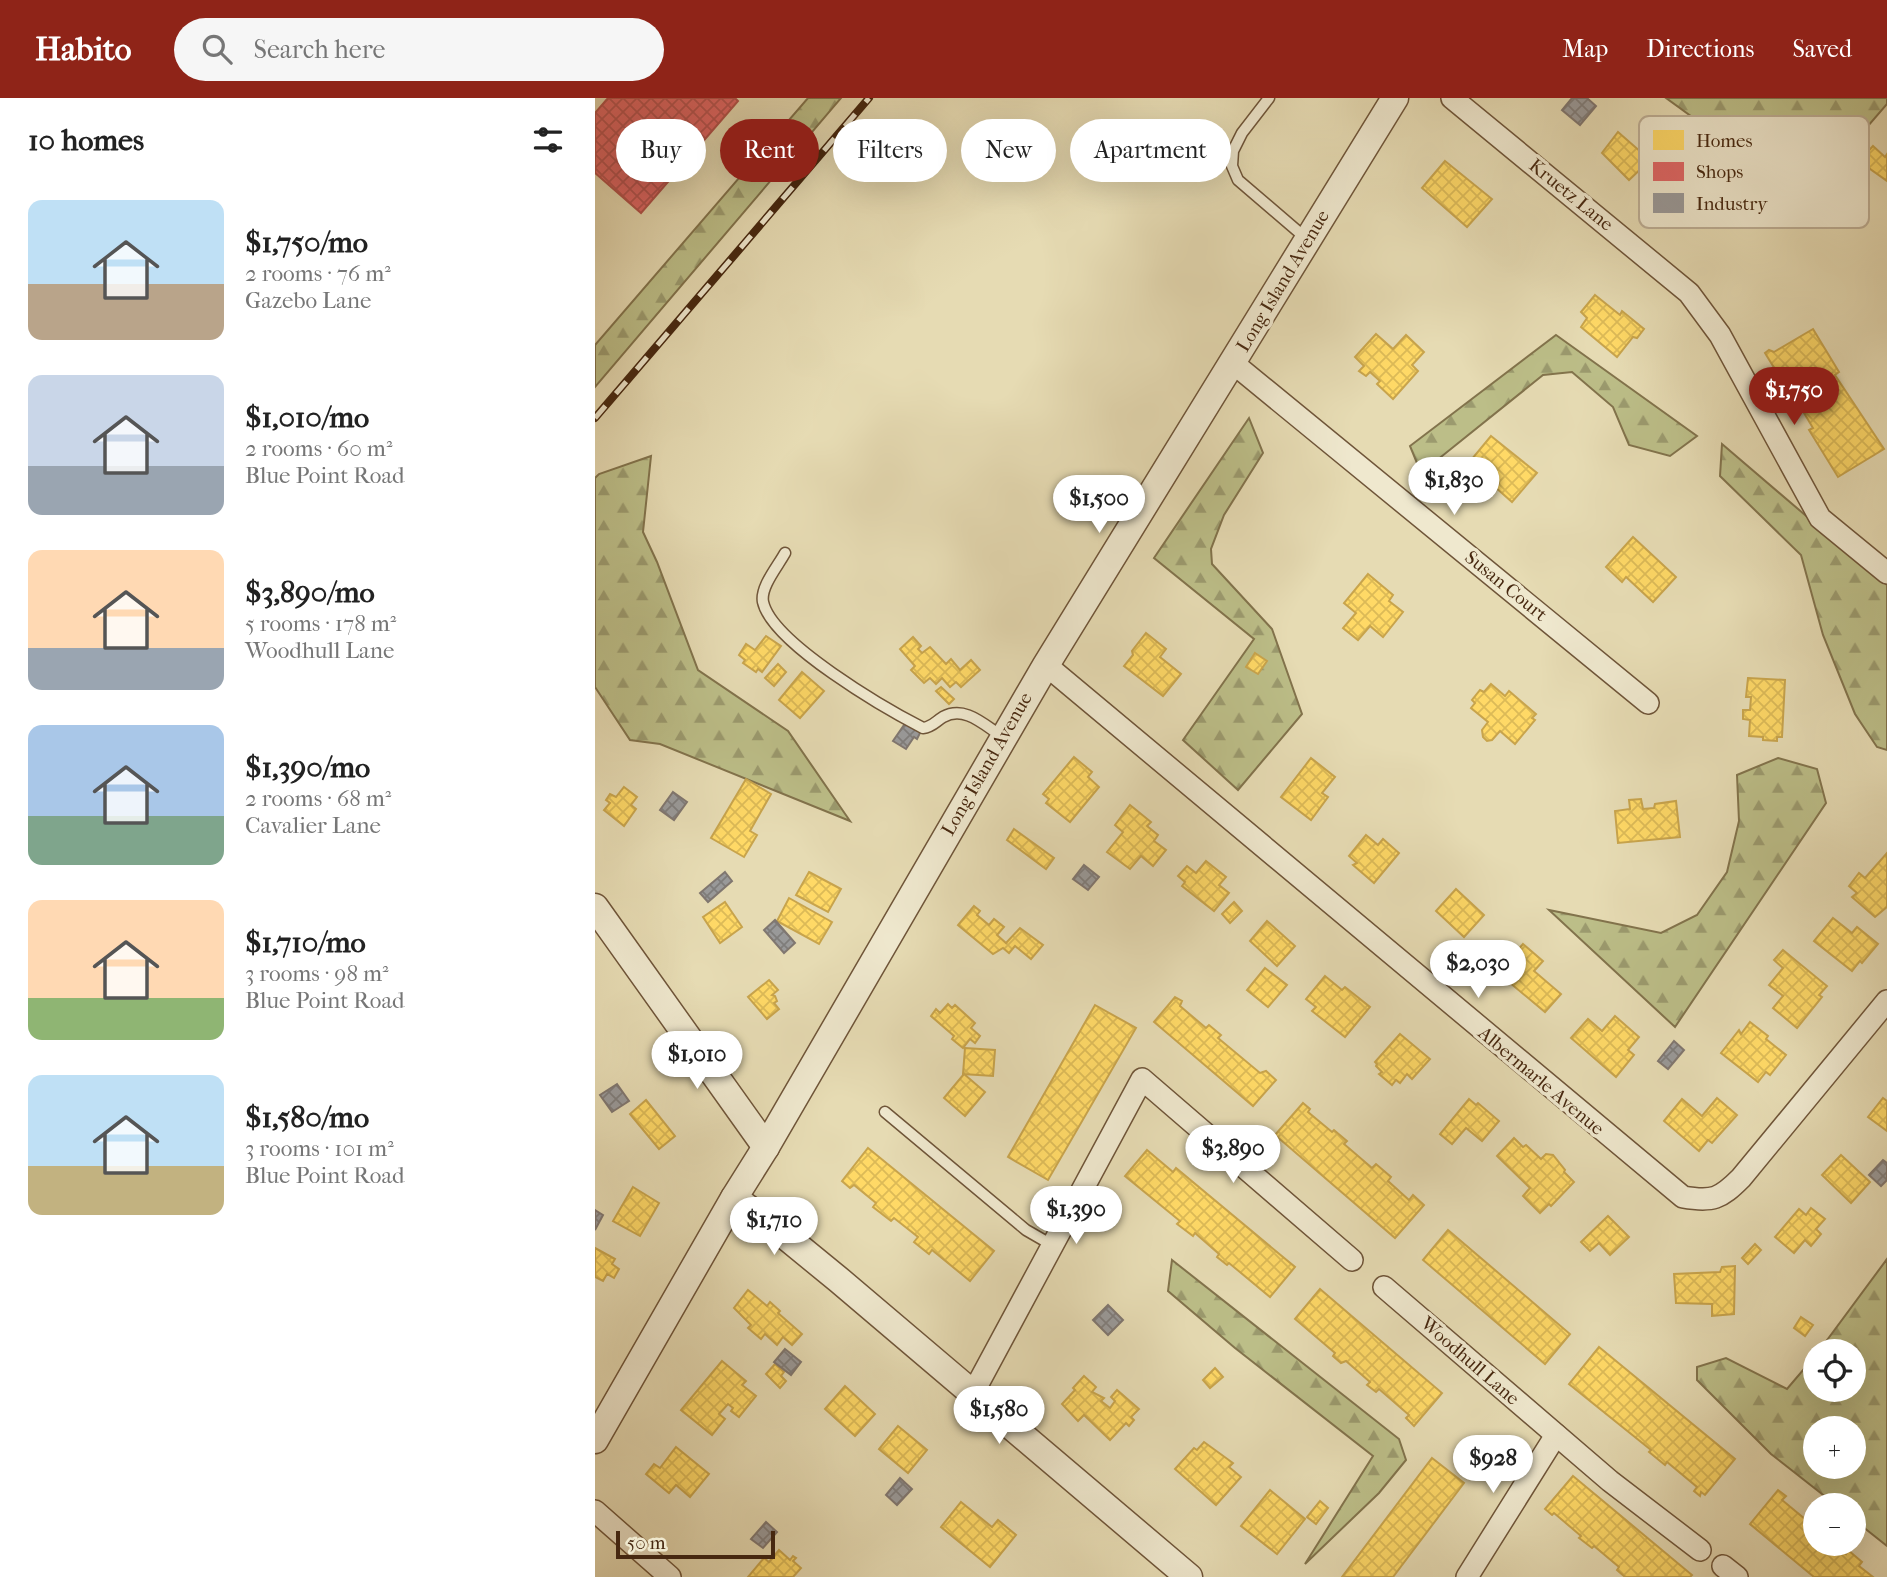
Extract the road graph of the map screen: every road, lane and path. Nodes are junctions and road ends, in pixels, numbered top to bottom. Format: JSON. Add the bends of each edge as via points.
{"nodes":[{"id":1,"x":1269,"y":98,"type":"edge"},
{"id":2,"x":1395,"y":98,"type":"edge"},
{"id":3,"x":1452,"y":98,"type":"edge"},
{"id":4,"x":1308,"y":240,"type":"junction"},
{"id":5,"x":1233,"y":363,"type":"junction"},
{"id":6,"x":785,"y":553,"type":"dead end"},
{"id":7,"x":1887,"y":573,"type":"edge"},
{"id":8,"x":1046,"y":665,"type":"junction"},
{"id":9,"x":1648,"y":703,"type":"dead end"},
{"id":10,"x":1003,"y":737,"type":"junction"},
{"id":11,"x":595,"y":907,"type":"edge"},
{"id":12,"x":1887,"y":1001,"type":"edge"},
{"id":13,"x":885,"y":1112,"type":"dead end"},
{"id":14,"x":765,"y":1147,"type":"junction"},
{"id":15,"x":734,"y":1198,"type":"junction"},
{"id":16,"x":1052,"y":1245,"type":"junction"},
{"id":17,"x":1352,"y":1260,"type":"dead end"},
{"id":18,"x":1384,"y":1287,"type":"dead end"},
{"id":19,"x":973,"y":1393,"type":"junction"},
{"id":20,"x":1556,"y":1435,"type":"junction"},
{"id":21,"x":595,"y":1440,"type":"edge"},
{"id":22,"x":595,"y":1511,"type":"edge"},
{"id":23,"x":1700,"y":1550,"type":"dead end"},
{"id":24,"x":670,"y":1577,"type":"edge"},
{"id":25,"x":1189,"y":1577,"type":"edge"},
{"id":26,"x":1467,"y":1577,"type":"edge"}],
"edges":[{"from":1,"to":4,"type":"lane","via":[[1242,133],[1232,166],[1238,180]]},
{"from":2,"to":4,"type":"street","name":"Long Island Avenue"},
{"from":3,"to":7,"type":"street","name":"Kruetz Lane","via":[[1689,293],[1720,335],[1820,518]]},
{"from":4,"to":5,"type":"street","name":"Long Island Avenue"},
{"from":5,"to":8,"type":"street","name":"Long Island Avenue"},
{"from":5,"to":9,"type":"street","name":"Susan Court"},
{"from":6,"to":10,"type":"lane","via":[[763,593],[763,603],[770,618],[834,675],[923,728],[963,712]]},
{"from":8,"to":10,"type":"street","name":"Long Island Avenue"},
{"from":8,"to":12,"type":"street","name":"Albermarle Avenue","via":[[1683,1198],[1706,1201],[1723,1195],[1741,1178]]},
{"from":10,"to":14,"type":"street","name":"Long Island Avenue"},
{"from":11,"to":14,"type":"street"},
{"from":13,"to":16,"type":"lane","via":[[1026,1230]]},
{"from":14,"to":15,"type":"street","name":"Long Island Avenue"},
{"from":15,"to":19,"type":"street"},
{"from":15,"to":21,"type":"street","name":"Long Island Avenue"},
{"from":16,"to":17,"type":"street","via":[[1142,1079]]},
{"from":16,"to":19,"type":"street"},
{"from":18,"to":20,"type":"street","name":"Woodhull Lane"},
{"from":19,"to":25,"type":"street"},
{"from":20,"to":23,"type":"street","name":"Woodhull Lane"},
{"from":20,"to":26,"type":"street"},
{"from":22,"to":24,"type":"street"}]}
